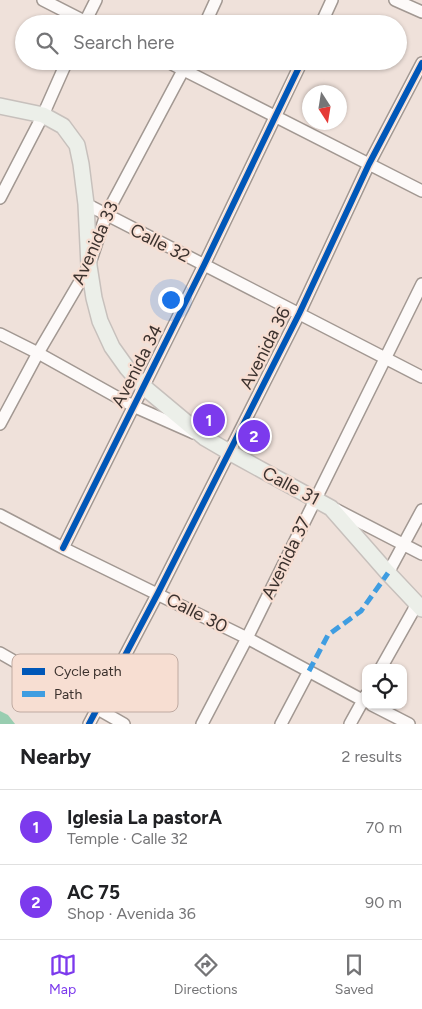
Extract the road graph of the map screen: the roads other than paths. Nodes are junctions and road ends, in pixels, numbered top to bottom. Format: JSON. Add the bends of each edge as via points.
{"nodes":[{"id":1,"x":43,"y":0,"type":"edge"},
{"id":2,"x":96,"y":0,"type":"edge"},
{"id":3,"x":216,"y":0,"type":"edge"},
{"id":4,"x":332,"y":0,"type":"edge"},
{"id":5,"x":395,"y":0,"type":"edge"},
{"id":6,"x":422,"y":12,"type":"edge"},
{"id":7,"x":71,"y":15,"type":"edge"},
{"id":8,"x":89,"y":15,"type":"edge"},
{"id":9,"x":209,"y":15,"type":"edge"},
{"id":10,"x":325,"y":15,"type":"edge"},
{"id":11,"x":422,"y":63,"type":"edge"},
{"id":12,"x":63,"y":70,"type":"edge"},
{"id":13,"x":184,"y":70,"type":"edge"},
{"id":14,"x":193,"y":70,"type":"edge"},
{"id":15,"x":298,"y":70,"type":"edge"},
{"id":16,"x":0,"y":106,"type":"edge"},
{"id":17,"x":43,"y":115,"type":"junction"},
{"id":18,"x":275,"y":117,"type":"junction"},
{"id":19,"x":369,"y":164,"type":"junction"},
{"id":20,"x":422,"y":191,"type":"edge"},
{"id":21,"x":0,"y":198,"type":"edge"},
{"id":22,"x":86,"y":204,"type":"junction"},
{"id":23,"x":106,"y":215,"type":"junction"},
{"id":24,"x":204,"y":265,"type":"junction"},
{"id":25,"x":89,"y":266,"type":"junction"},
{"id":26,"x":422,"y":284,"type":"edge"},
{"id":27,"x":299,"y":314,"type":"junction"},
{"id":28,"x":0,"y":334,"type":"edge"},
{"id":29,"x":38,"y":353,"type":"junction"},
{"id":30,"x":384,"y":358,"type":"junction"},
{"id":31,"x":422,"y":377,"type":"edge"},
{"id":32,"x":144,"y":387,"type":"junction"},
{"id":33,"x":133,"y":406,"type":"junction"},
{"id":34,"x":0,"y":424,"type":"edge"},
{"id":35,"x":205,"y":438,"type":"junction"},
{"id":36,"x":228,"y":452,"type":"junction"},
{"id":37,"x":314,"y":498,"type":"junction"},
{"id":38,"x":332,"y":508,"type":"junction"},
{"id":39,"x":422,"y":510,"type":"edge"},
{"id":40,"x":0,"y":515,"type":"edge"},
{"id":41,"x":404,"y":545,"type":"junction"},
{"id":42,"x":63,"y":548,"type":"junction"},
{"id":43,"x":422,"y":554,"type":"edge"},
{"id":44,"x":388,"y":573,"type":"junction"},
{"id":45,"x":158,"y":593,"type":"junction"},
{"id":46,"x":419,"y":607,"type":"edge"},
{"id":47,"x":247,"y":638,"type":"junction"},
{"id":48,"x":0,"y":653,"type":"edge"},
{"id":49,"x":126,"y":654,"type":"edge"},
{"id":50,"x":12,"y":660,"type":"edge"},
{"id":51,"x":383,"y":664,"type":"edge"},
{"id":52,"x":310,"y":671,"type":"junction"},
{"id":53,"x":362,"y":697,"type":"edge"},
{"id":54,"x":362,"y":707,"type":"edge"},
{"id":55,"x":382,"y":709,"type":"edge"},
{"id":56,"x":95,"y":712,"type":"edge"},
{"id":57,"x":102,"y":712,"type":"edge"},
{"id":58,"x":89,"y":724,"type":"edge"},
{"id":59,"x":124,"y":724,"type":"edge"},
{"id":60,"x":202,"y":724,"type":"edge"},
{"id":61,"x":281,"y":724,"type":"edge"},
{"id":62,"x":350,"y":724,"type":"edge"},
{"id":63,"x":408,"y":724,"type":"edge"}],
"edges":[{"from":1,"to":7,"type":"street"},
{"from":2,"to":8,"type":"street"},
{"from":3,"to":9,"type":"street"},
{"from":4,"to":10,"type":"street"},
{"from":5,"to":6,"type":"street"},
{"from":11,"to":19,"type":"street","name":"Avenida 36"},
{"from":12,"to":17,"type":"street"},
{"from":13,"to":23,"type":"street","name":"Avenida 33"},
{"from":14,"to":18,"type":"street"},
{"from":15,"to":18,"type":"street","name":"Avenida 34"},
{"from":16,"to":17,"type":"main road"},
{"from":17,"to":21,"type":"street"},
{"from":17,"to":22,"type":"main road","via":[[63,126],[77,145]]},
{"from":18,"to":19,"type":"street"},
{"from":18,"to":24,"type":"street","name":"Avenida 34"},
{"from":19,"to":20,"type":"street"},
{"from":19,"to":27,"type":"street","name":"Avenida 36"},
{"from":22,"to":23,"type":"street","name":"Calle 32"},
{"from":22,"to":25,"type":"main road"},
{"from":23,"to":24,"type":"street","name":"Calle 32"},
{"from":23,"to":25,"type":"street","name":"Avenida 33"},
{"from":24,"to":27,"type":"street","name":"Calle 32"},
{"from":24,"to":32,"type":"street","name":"Avenida 34"},
{"from":25,"to":29,"type":"street","name":"Avenida 33"},
{"from":25,"to":32,"type":"main road","via":[[100,321],[112,347]]},
{"from":26,"to":30,"type":"street","name":"Avenida 37"},
{"from":27,"to":30,"type":"street","name":"Calle 32"},
{"from":27,"to":36,"type":"street","name":"Avenida 36"},
{"from":28,"to":29,"type":"street","name":"Calle 31"},
{"from":29,"to":33,"type":"street","name":"Calle 31"},
{"from":29,"to":34,"type":"street","name":"Avenida 33"},
{"from":30,"to":31,"type":"street","name":"Calle 32"},
{"from":30,"to":37,"type":"street","name":"Avenida 37"},
{"from":32,"to":33,"type":"street","name":"Avenida 34"},
{"from":32,"to":35,"type":"main road"},
{"from":33,"to":35,"type":"street","name":"Calle 31"},
{"from":33,"to":42,"type":"street","name":"Avenida 34"},
{"from":35,"to":36,"type":"main road","name":"Calle 31"},
{"from":36,"to":37,"type":"main road","name":"Calle 31"},
{"from":36,"to":45,"type":"street","name":"Avenida 36"},
{"from":37,"to":38,"type":"main road","name":"Calle 31"},
{"from":37,"to":47,"type":"street","name":"Avenida 37"},
{"from":38,"to":41,"type":"street","name":"Calle 31"},
{"from":38,"to":44,"type":"main road"},
{"from":39,"to":41,"type":"street"},
{"from":40,"to":42,"type":"street","name":"Calle 30"},
{"from":41,"to":43,"type":"street","name":"Calle 31"},
{"from":41,"to":44,"type":"street"},
{"from":42,"to":45,"type":"street","name":"Calle 30"},
{"from":44,"to":46,"type":"main road"},
{"from":45,"to":47,"type":"street","name":"Calle 30"},
{"from":45,"to":49,"type":"street","name":"Avenida 36"},
{"from":46,"to":51,"type":"street"},
{"from":47,"to":52,"type":"street","name":"Calle 30"},
{"from":47,"to":60,"type":"street","name":"Avenida 37"},
{"from":48,"to":50,"type":"street"},
{"from":52,"to":53,"type":"street","name":"Calle 30"},
{"from":52,"to":61,"type":"street"},
{"from":54,"to":62,"type":"street"},
{"from":55,"to":63,"type":"street","name":"Calle 30"},
{"from":56,"to":58,"type":"street","name":"Avenida 36"},
{"from":57,"to":59,"type":"street"}]}
